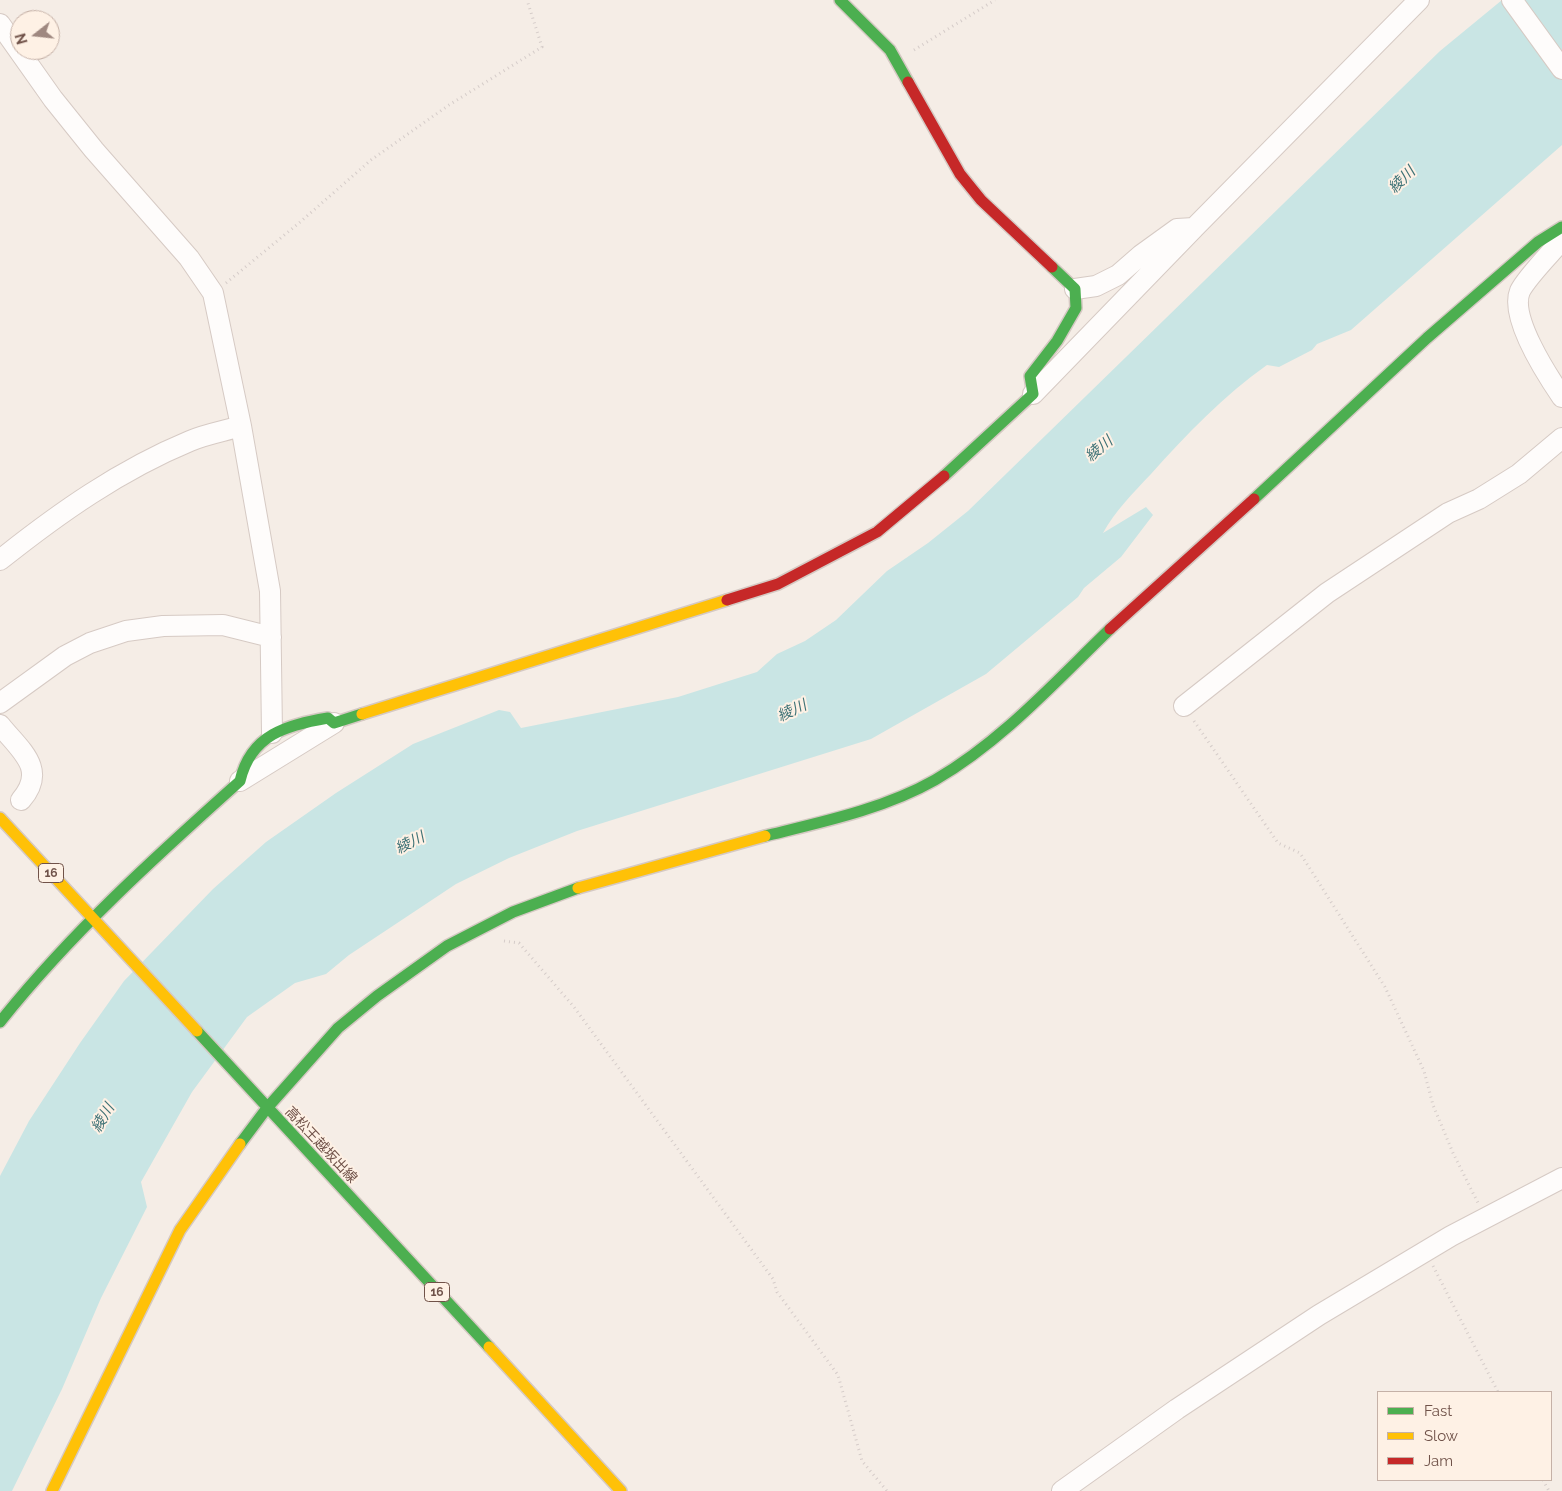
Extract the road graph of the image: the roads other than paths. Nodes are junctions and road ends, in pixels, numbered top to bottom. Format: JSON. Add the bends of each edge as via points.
{"nodes":[{"id":1,"x":840,"y":0,"type":"edge"},
{"id":2,"x":1419,"y":0,"type":"edge"},
{"id":3,"x":1512,"y":0,"type":"edge"},
{"id":4,"x":0,"y":24,"type":"edge"},
{"id":5,"x":1562,"y":69,"type":"edge"},
{"id":6,"x":1562,"y":227,"type":"edge"},
{"id":7,"x":1194,"y":228,"type":"junction"},
{"id":8,"x":1562,"y":240,"type":"edge"},
{"id":9,"x":1075,"y":289,"type":"junction"},
{"id":10,"x":1033,"y":394,"type":"junction"},
{"id":11,"x":1562,"y":397,"type":"edge"},
{"id":12,"x":241,"y":426,"type":"junction"},
{"id":13,"x":1562,"y":438,"type":"edge"},
{"id":14,"x":0,"y":560,"type":"edge"},
{"id":15,"x":271,"y":637,"type":"junction"},
{"id":16,"x":0,"y":703,"type":"edge"},
{"id":17,"x":1184,"y":706,"type":"road end"},
{"id":18,"x":334,"y":723,"type":"junction"},
{"id":19,"x":0,"y":725,"type":"edge"},
{"id":20,"x":272,"y":733,"type":"junction"},
{"id":21,"x":240,"y":781,"type":"junction"},
{"id":22,"x":21,"y":800,"type":"dead end"},
{"id":23,"x":0,"y":818,"type":"edge"},
{"id":24,"x":91,"y":917,"type":"junction"},
{"id":25,"x":28,"y":986,"type":"junction"},
{"id":26,"x":0,"y":1006,"type":"edge"},
{"id":27,"x":0,"y":1022,"type":"edge"},
{"id":28,"x":267,"y":1108,"type":"junction"},
{"id":29,"x":1562,"y":1178,"type":"edge"},
{"id":30,"x":52,"y":1491,"type":"edge"},
{"id":31,"x":621,"y":1491,"type":"edge"},
{"id":32,"x":1062,"y":1491,"type":"edge"}],
"edges":[{"from":1,"to":9,"type":"street","via":[[890,50],[960,174],[981,200]]},
{"from":2,"to":7,"type":"street"},
{"from":3,"to":5,"type":"street"},
{"from":4,"to":12,"type":"street","via":[[53,99],[189,258],[213,293]]},
{"from":6,"to":28,"type":"street","via":[[1538,242],[1427,338],[1022,714],[972,755],[934,780],[896,797],[827,820],[579,888],[513,912],[446,946],[377,996],[338,1028]]},
{"from":7,"to":9,"type":"street","via":[[1177,229],[1118,275],[1096,286]]},
{"from":7,"to":10,"type":"street"},
{"from":8,"to":11,"type":"street","via":[[1521,290],[1518,300],[1521,321]]},
{"from":9,"to":10,"type":"street","via":[[1076,308],[1057,341],[1030,376]]},
{"from":10,"to":18,"type":"street","via":[[911,505],[876,532],[778,584]]},
{"from":12,"to":14,"type":"street","via":[[192,440],[136,467],[48,522]]},
{"from":12,"to":15,"type":"street","via":[[270,592]]},
{"from":13,"to":17,"type":"street","via":[[1519,474],[1448,513],[1327,594]]},
{"from":15,"to":16,"type":"street","via":[[222,625],[163,626],[126,631],[90,642],[65,656]]},
{"from":15,"to":20,"type":"street"},
{"from":18,"to":20,"type":"street","via":[[328,718]]},
{"from":18,"to":21,"type":"street"},
{"from":19,"to":22,"type":"street","via":[[30,763],[34,778]]},
{"from":20,"to":21,"type":"street","via":[[241,771]]},
{"from":21,"to":24,"type":"street"},
{"from":23,"to":24,"type":"street","name":"高松王越坂出線","number":"16"},
{"from":24,"to":25,"type":"street"},
{"from":24,"to":28,"type":"street","name":"高松王越坂出線","number":"16"},
{"from":25,"to":26,"type":"street"},
{"from":25,"to":27,"type":"street"},
{"from":28,"to":30,"type":"street","via":[[180,1230]]},
{"from":28,"to":31,"type":"street","name":"高松王越坂出線","number":"16"},
{"from":29,"to":32,"type":"street","via":[[1450,1236],[1319,1315],[1177,1409]]}]}
